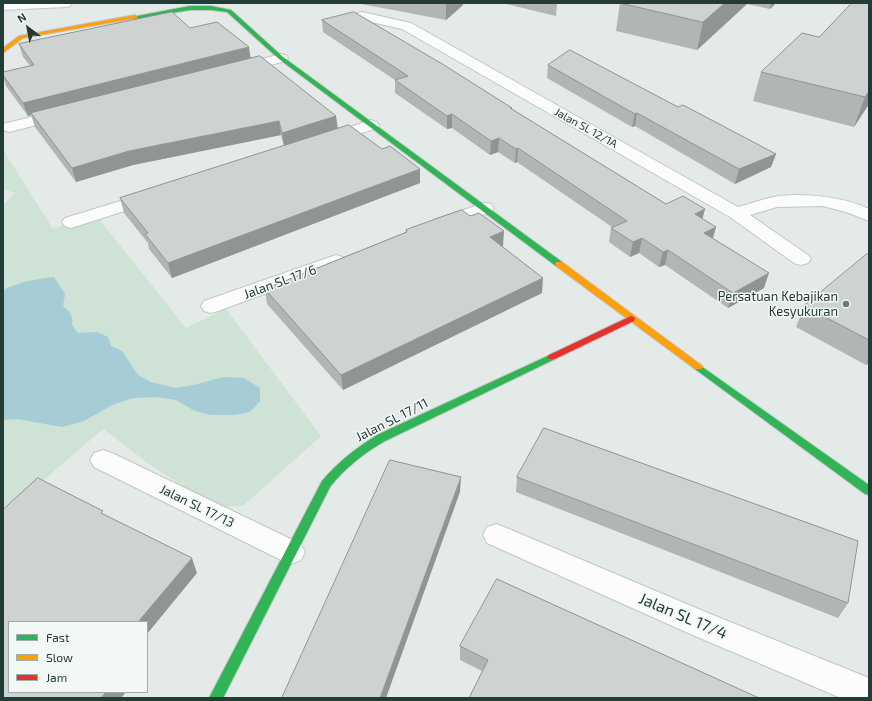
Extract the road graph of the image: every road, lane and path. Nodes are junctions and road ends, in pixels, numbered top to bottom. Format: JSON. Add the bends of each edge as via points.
{"nodes":[{"id":1,"x":66,"y":3,"type":"edge"},
{"id":2,"x":3,"y":6,"type":"edge"},
{"id":3,"x":362,"y":16,"type":"edge"},
{"id":4,"x":3,"y":51,"type":"edge"},
{"id":5,"x":281,"y":58,"type":"junction"},
{"id":6,"x":228,"y":71,"type":"edge"},
{"id":7,"x":77,"y":110,"type":"edge"},
{"id":8,"x":371,"y":126,"type":"junction"},
{"id":9,"x":9,"y":127,"type":"dead end"},
{"id":10,"x":311,"y":145,"type":"edge"},
{"id":11,"x":169,"y":191,"type":"edge"},
{"id":12,"x":485,"y":208,"type":"junction"},
{"id":13,"x":736,"y":212,"type":"junction"},
{"id":14,"x":869,"y":216,"type":"edge"},
{"id":15,"x":71,"y":222,"type":"dead end"},
{"id":16,"x":426,"y":229,"type":"edge"},
{"id":17,"x":352,"y":256,"type":"edge"},
{"id":18,"x":801,"y":259,"type":"dead end"},
{"id":19,"x":211,"y":306,"type":"dead end"},
{"id":20,"x":631,"y":319,"type":"junction"},
{"id":21,"x":103,"y":460,"type":"dead end"},
{"id":22,"x":869,"y":490,"type":"edge"},
{"id":23,"x":497,"y":535,"type":"dead end"},
{"id":24,"x":291,"y":552,"type":"junction"},
{"id":25,"x":869,"y":694,"type":"edge"},
{"id":26,"x":216,"y":698,"type":"edge"}],
"edges":[{"from":1,"to":2,"type":"street"},
{"from":3,"to":13,"type":"street","name":"Jalan SL 12/1A","via":[[406,26]]},
{"from":4,"to":5,"type":"street","via":[[21,38],[36,34],[190,8],[211,8],[229,12]]},
{"from":5,"to":6,"type":"street"},
{"from":5,"to":8,"type":"street"},
{"from":7,"to":9,"type":"street"},
{"from":8,"to":10,"type":"street"},
{"from":8,"to":12,"type":"street"},
{"from":11,"to":15,"type":"street"},
{"from":12,"to":16,"type":"street"},
{"from":12,"to":20,"type":"street"},
{"from":13,"to":14,"type":"street","via":[[776,202],[823,201],[855,209]]},
{"from":13,"to":18,"type":"street","name":"Jalan SL 12/1A"},
{"from":17,"to":19,"type":"street","name":"Jalan SL 17/6"},
{"from":20,"to":22,"type":"street"},
{"from":20,"to":24,"type":"street","name":"Jalan SL 17/11","via":[[363,448],[326,484]]},
{"from":21,"to":24,"type":"street","name":"Jalan SL 17/13"},
{"from":23,"to":25,"type":"street","name":"Jalan SL 17/4"},
{"from":24,"to":26,"type":"street","name":"Jalan SL 17/11"}]}
